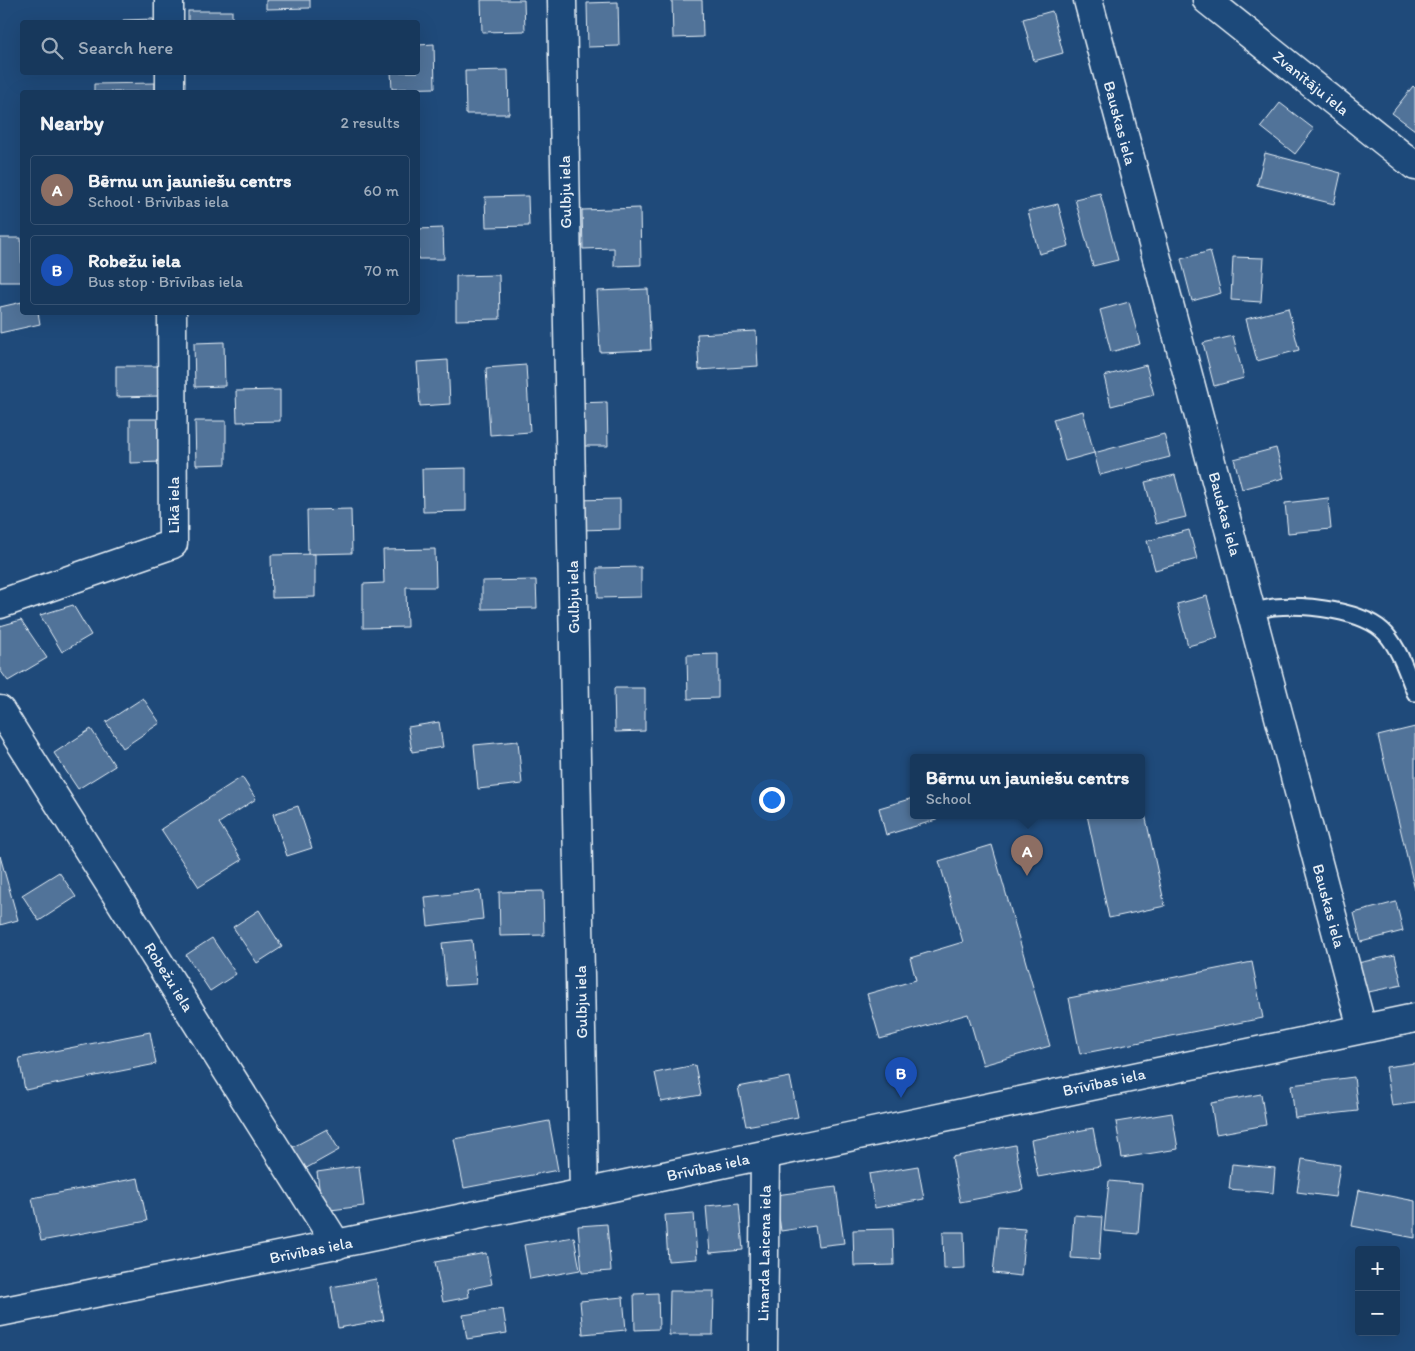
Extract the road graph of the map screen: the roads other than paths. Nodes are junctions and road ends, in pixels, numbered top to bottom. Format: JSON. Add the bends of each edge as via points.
{"nodes":[{"id":1,"x":169,"y":0,"type":"edge"},
{"id":2,"x":562,"y":0,"type":"edge"},
{"id":3,"x":1088,"y":0,"type":"edge"},
{"id":4,"x":1207,"y":0,"type":"edge"},
{"id":5,"x":169,"y":20,"type":"edge"},
{"id":6,"x":170,"y":75,"type":"edge"},
{"id":7,"x":170,"y":90,"type":"edge"},
{"id":8,"x":1415,"y":166,"type":"edge"},
{"id":9,"x":172,"y":315,"type":"edge"},
{"id":10,"x":0,"y":604,"type":"edge"},
{"id":11,"x":1251,"y":612,"type":"junction"},
{"id":12,"x":1415,"y":693,"type":"edge"},
{"id":13,"x":0,"y":710,"type":"edge"},
{"id":14,"x":1415,"y":1018,"type":"edge"},
{"id":15,"x":1362,"y":1028,"type":"junction"},
{"id":16,"x":765,"y":1155,"type":"junction"},
{"id":17,"x":584,"y":1193,"type":"junction"},
{"id":18,"x":338,"y":1245,"type":"junction"},
{"id":19,"x":0,"y":1312,"type":"edge"},
{"id":20,"x":763,"y":1351,"type":"edge"}],
"edges":[{"from":1,"to":5,"type":"street"},
{"from":2,"to":17,"type":"street","name":"Gulbju iela"},
{"from":3,"to":11,"type":"street","name":"Bauskas iela"},
{"from":4,"to":8,"type":"street","name":"Zvanītāju iela"},
{"from":6,"to":7,"type":"street"},
{"from":9,"to":10,"type":"street","name":"Līkā iela","via":[[173,544]]},
{"from":11,"to":12,"type":"lane","via":[[1273,607],[1322,609],[1347,613],[1372,623],[1386,633],[1396,648]]},
{"from":11,"to":15,"type":"street","name":"Bauskas iela"},
{"from":13,"to":18,"type":"street","name":"Robežu iela"},
{"from":14,"to":15,"type":"street","name":"Brīvības iela"},
{"from":15,"to":16,"type":"street","name":"Brīvības iela"},
{"from":16,"to":17,"type":"street","name":"Brīvības iela"},
{"from":16,"to":20,"type":"street","name":"Linarda Laicena iela"},
{"from":17,"to":18,"type":"street","name":"Brīvības iela"},
{"from":18,"to":19,"type":"street","name":"Brīvības iela"}]}
